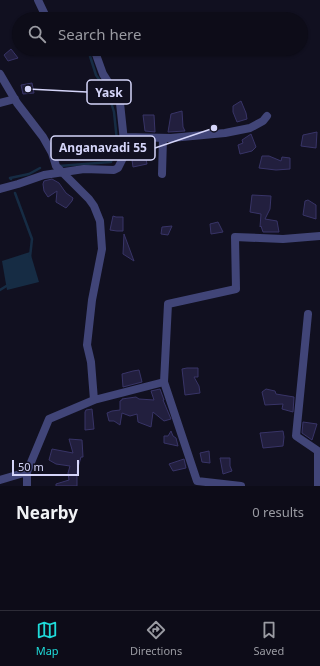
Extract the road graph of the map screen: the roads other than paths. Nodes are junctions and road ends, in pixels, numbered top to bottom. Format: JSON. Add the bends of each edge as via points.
{"nodes":[{"id":1,"x":38,"y":0,"type":"edge"},
{"id":2,"x":43,"y":12,"type":"edge"},
{"id":3,"x":97,"y":56,"type":"edge"},
{"id":4,"x":0,"y":74,"type":"edge"},
{"id":5,"x":15,"y":99,"type":"junction"},
{"id":6,"x":0,"y":102,"type":"edge"},
{"id":7,"x":267,"y":116,"type":"dead end"},
{"id":8,"x":124,"y":137,"type":"junction"},
{"id":9,"x":163,"y":138,"type":"junction"},
{"id":10,"x":61,"y":172,"type":"junction"},
{"id":11,"x":162,"y":174,"type":"dead end"},
{"id":12,"x":0,"y":189,"type":"edge"},
{"id":13,"x":320,"y":236,"type":"edge"},
{"id":14,"x":308,"y":314,"type":"dead end"},
{"id":15,"x":164,"y":382,"type":"junction"},
{"id":16,"x":94,"y":400,"type":"junction"},
{"id":17,"x":26,"y":472,"type":"junction"},
{"id":18,"x":0,"y":480,"type":"edge"},
{"id":19,"x":198,"y":484,"type":"edge"},
{"id":20,"x":27,"y":486,"type":"edge"},
{"id":21,"x":241,"y":486,"type":"edge"},
{"id":22,"x":318,"y":486,"type":"edge"}],
"edges":[{"from":1,"to":2,"type":"street"},
{"from":3,"to":8,"type":"street","via":[[103,74],[119,99]]},
{"from":4,"to":5,"type":"street"},
{"from":5,"to":6,"type":"street"},
{"from":5,"to":10,"type":"street","via":[[43,137]]},
{"from":7,"to":9,"type":"street","via":[[250,128]]},
{"from":8,"to":9,"type":"street"},
{"from":8,"to":10,"type":"street","via":[[123,158],[118,168]]},
{"from":9,"to":11,"type":"street"},
{"from":10,"to":12,"type":"street"},
{"from":10,"to":16,"type":"street","via":[[89,199],[100,221],[102,249],[92,300],[87,345]]},
{"from":13,"to":15,"type":"street","via":[[283,239],[235,237],[236,289],[168,304]]},
{"from":14,"to":22,"type":"street","via":[[296,436],[318,451]]},
{"from":15,"to":16,"type":"street"},
{"from":15,"to":19,"type":"street"},
{"from":16,"to":17,"type":"street","via":[[49,419]]},
{"from":17,"to":18,"type":"street"},
{"from":17,"to":20,"type":"street"},
{"from":19,"to":21,"type":"street"}]}
